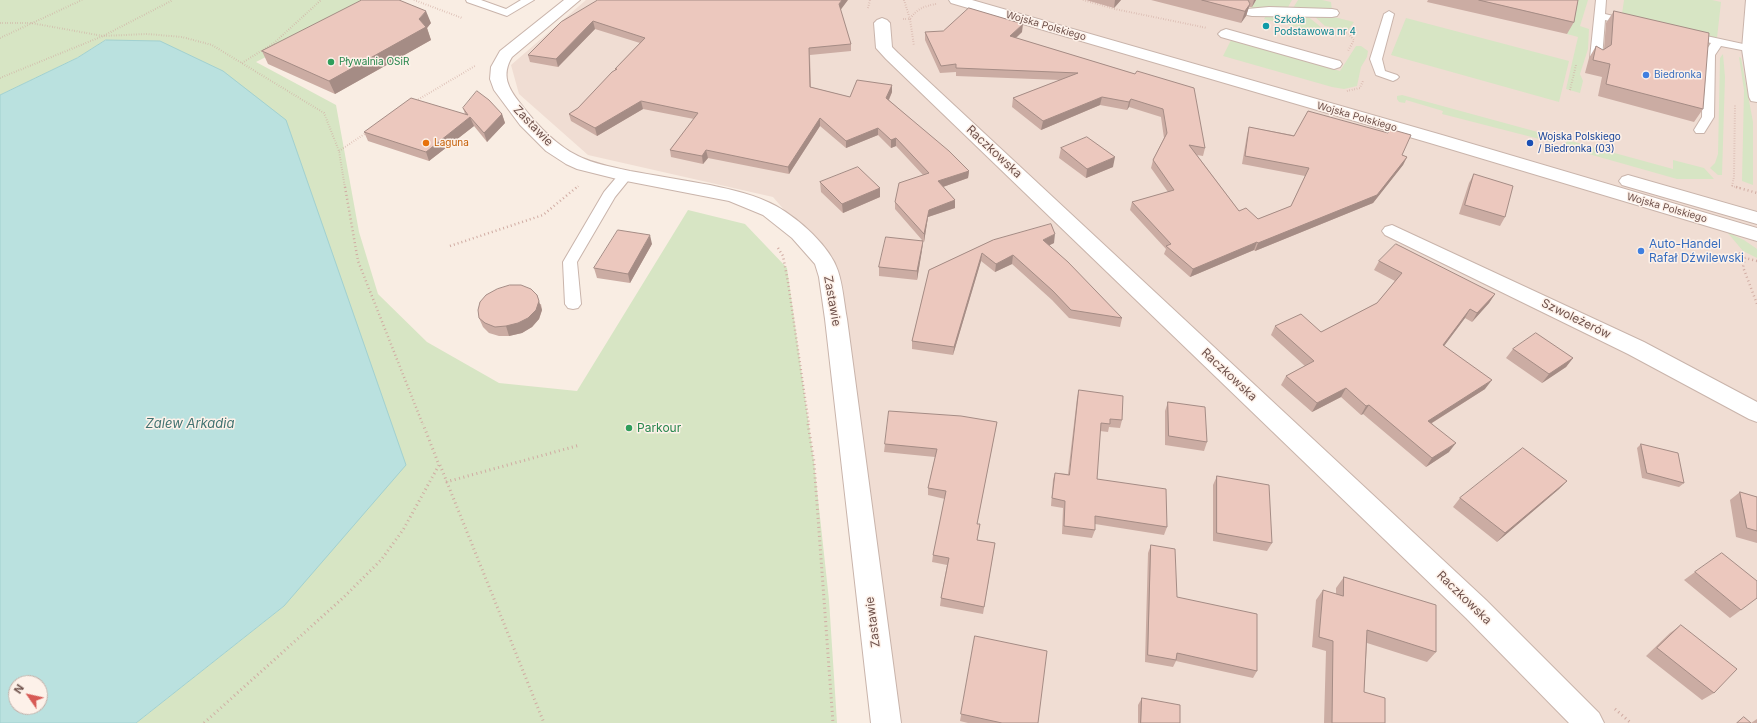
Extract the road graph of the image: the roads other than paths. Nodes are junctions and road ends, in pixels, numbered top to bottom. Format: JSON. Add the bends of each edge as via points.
{"nodes":[{"id":1,"x":471,"y":0,"type":"edge"},
{"id":2,"x":529,"y":0,"type":"edge"},
{"id":3,"x":573,"y":0,"type":"edge"},
{"id":4,"x":956,"y":0,"type":"edge"},
{"id":5,"x":986,"y":0,"type":"edge"},
{"id":6,"x":1601,"y":0,"type":"edge"},
{"id":7,"x":1754,"y":0,"type":"edge"},
{"id":8,"x":1757,"y":9,"type":"edge"},
{"id":9,"x":1252,"y":12,"type":"dead end"},
{"id":10,"x":1332,"y":13,"type":"dead end"},
{"id":11,"x":1388,"y":14,"type":"dead end"},
{"id":12,"x":1600,"y":16,"type":"junction"},
{"id":13,"x":882,"y":23,"type":"dead end"},
{"id":14,"x":1644,"y":26,"type":"edge"},
{"id":15,"x":1674,"y":32,"type":"edge"},
{"id":16,"x":1226,"y":34,"type":"dead end"},
{"id":17,"x":1718,"y":42,"type":"junction"},
{"id":18,"x":1754,"y":50,"type":"edge"},
{"id":19,"x":1596,"y":58,"type":"edge"},
{"id":20,"x":1334,"y":64,"type":"dead end"},
{"id":21,"x":1393,"y":77,"type":"dead end"},
{"id":22,"x":1757,"y":97,"type":"edge"},
{"id":23,"x":1700,"y":130,"type":"dead end"},
{"id":24,"x":626,"y":176,"type":"junction"},
{"id":25,"x":1757,"y":218,"type":"edge"},
{"id":26,"x":1392,"y":231,"type":"dead end"},
{"id":27,"x":1757,"y":235,"type":"edge"},
{"id":28,"x":573,"y":304,"type":"dead end"},
{"id":29,"x":1757,"y":414,"type":"edge"},
{"id":30,"x":886,"y":723,"type":"edge"},
{"id":31,"x":1589,"y":723,"type":"edge"}],
"edges":[{"from":1,"to":2,"type":"lane","via":[[507,13]]},
{"from":3,"to":24,"type":"street","name":"Zastawie","via":[[506,54],[498,66],[498,80],[503,92],[518,112],[538,135],[557,151],[582,165]]},
{"from":4,"to":27,"type":"street","name":"Wojska Polskiego"},
{"from":5,"to":25,"type":"street","name":"Wojska Polskiego"},
{"from":6,"to":12,"type":"lane"},
{"from":7,"to":8,"type":"street"},
{"from":7,"to":18,"type":"street"},
{"from":9,"to":10,"type":"street"},
{"from":11,"to":21,"type":"lane","via":[[1376,59],[1380,73]]},
{"from":12,"to":14,"type":"lane"},
{"from":12,"to":19,"type":"lane"},
{"from":13,"to":31,"type":"street","name":"Raczkowska","via":[[884,48],[892,56],[1470,603]]},
{"from":15,"to":17,"type":"lane"},
{"from":16,"to":20,"type":"street"},
{"from":17,"to":18,"type":"lane"},
{"from":17,"to":23,"type":"lane","via":[[1710,54],[1708,117]]},
{"from":18,"to":22,"type":"street"},
{"from":24,"to":28,"type":"lane","via":[[611,192],[570,262]]},
{"from":24,"to":30,"type":"street","name":"Zastawie","via":[[729,195],[758,203],[778,215],[795,230],[813,248],[827,270],[836,319]]},
{"from":26,"to":29,"type":"street","name":"Szwoleżerów","via":[[1636,348]]}]}
